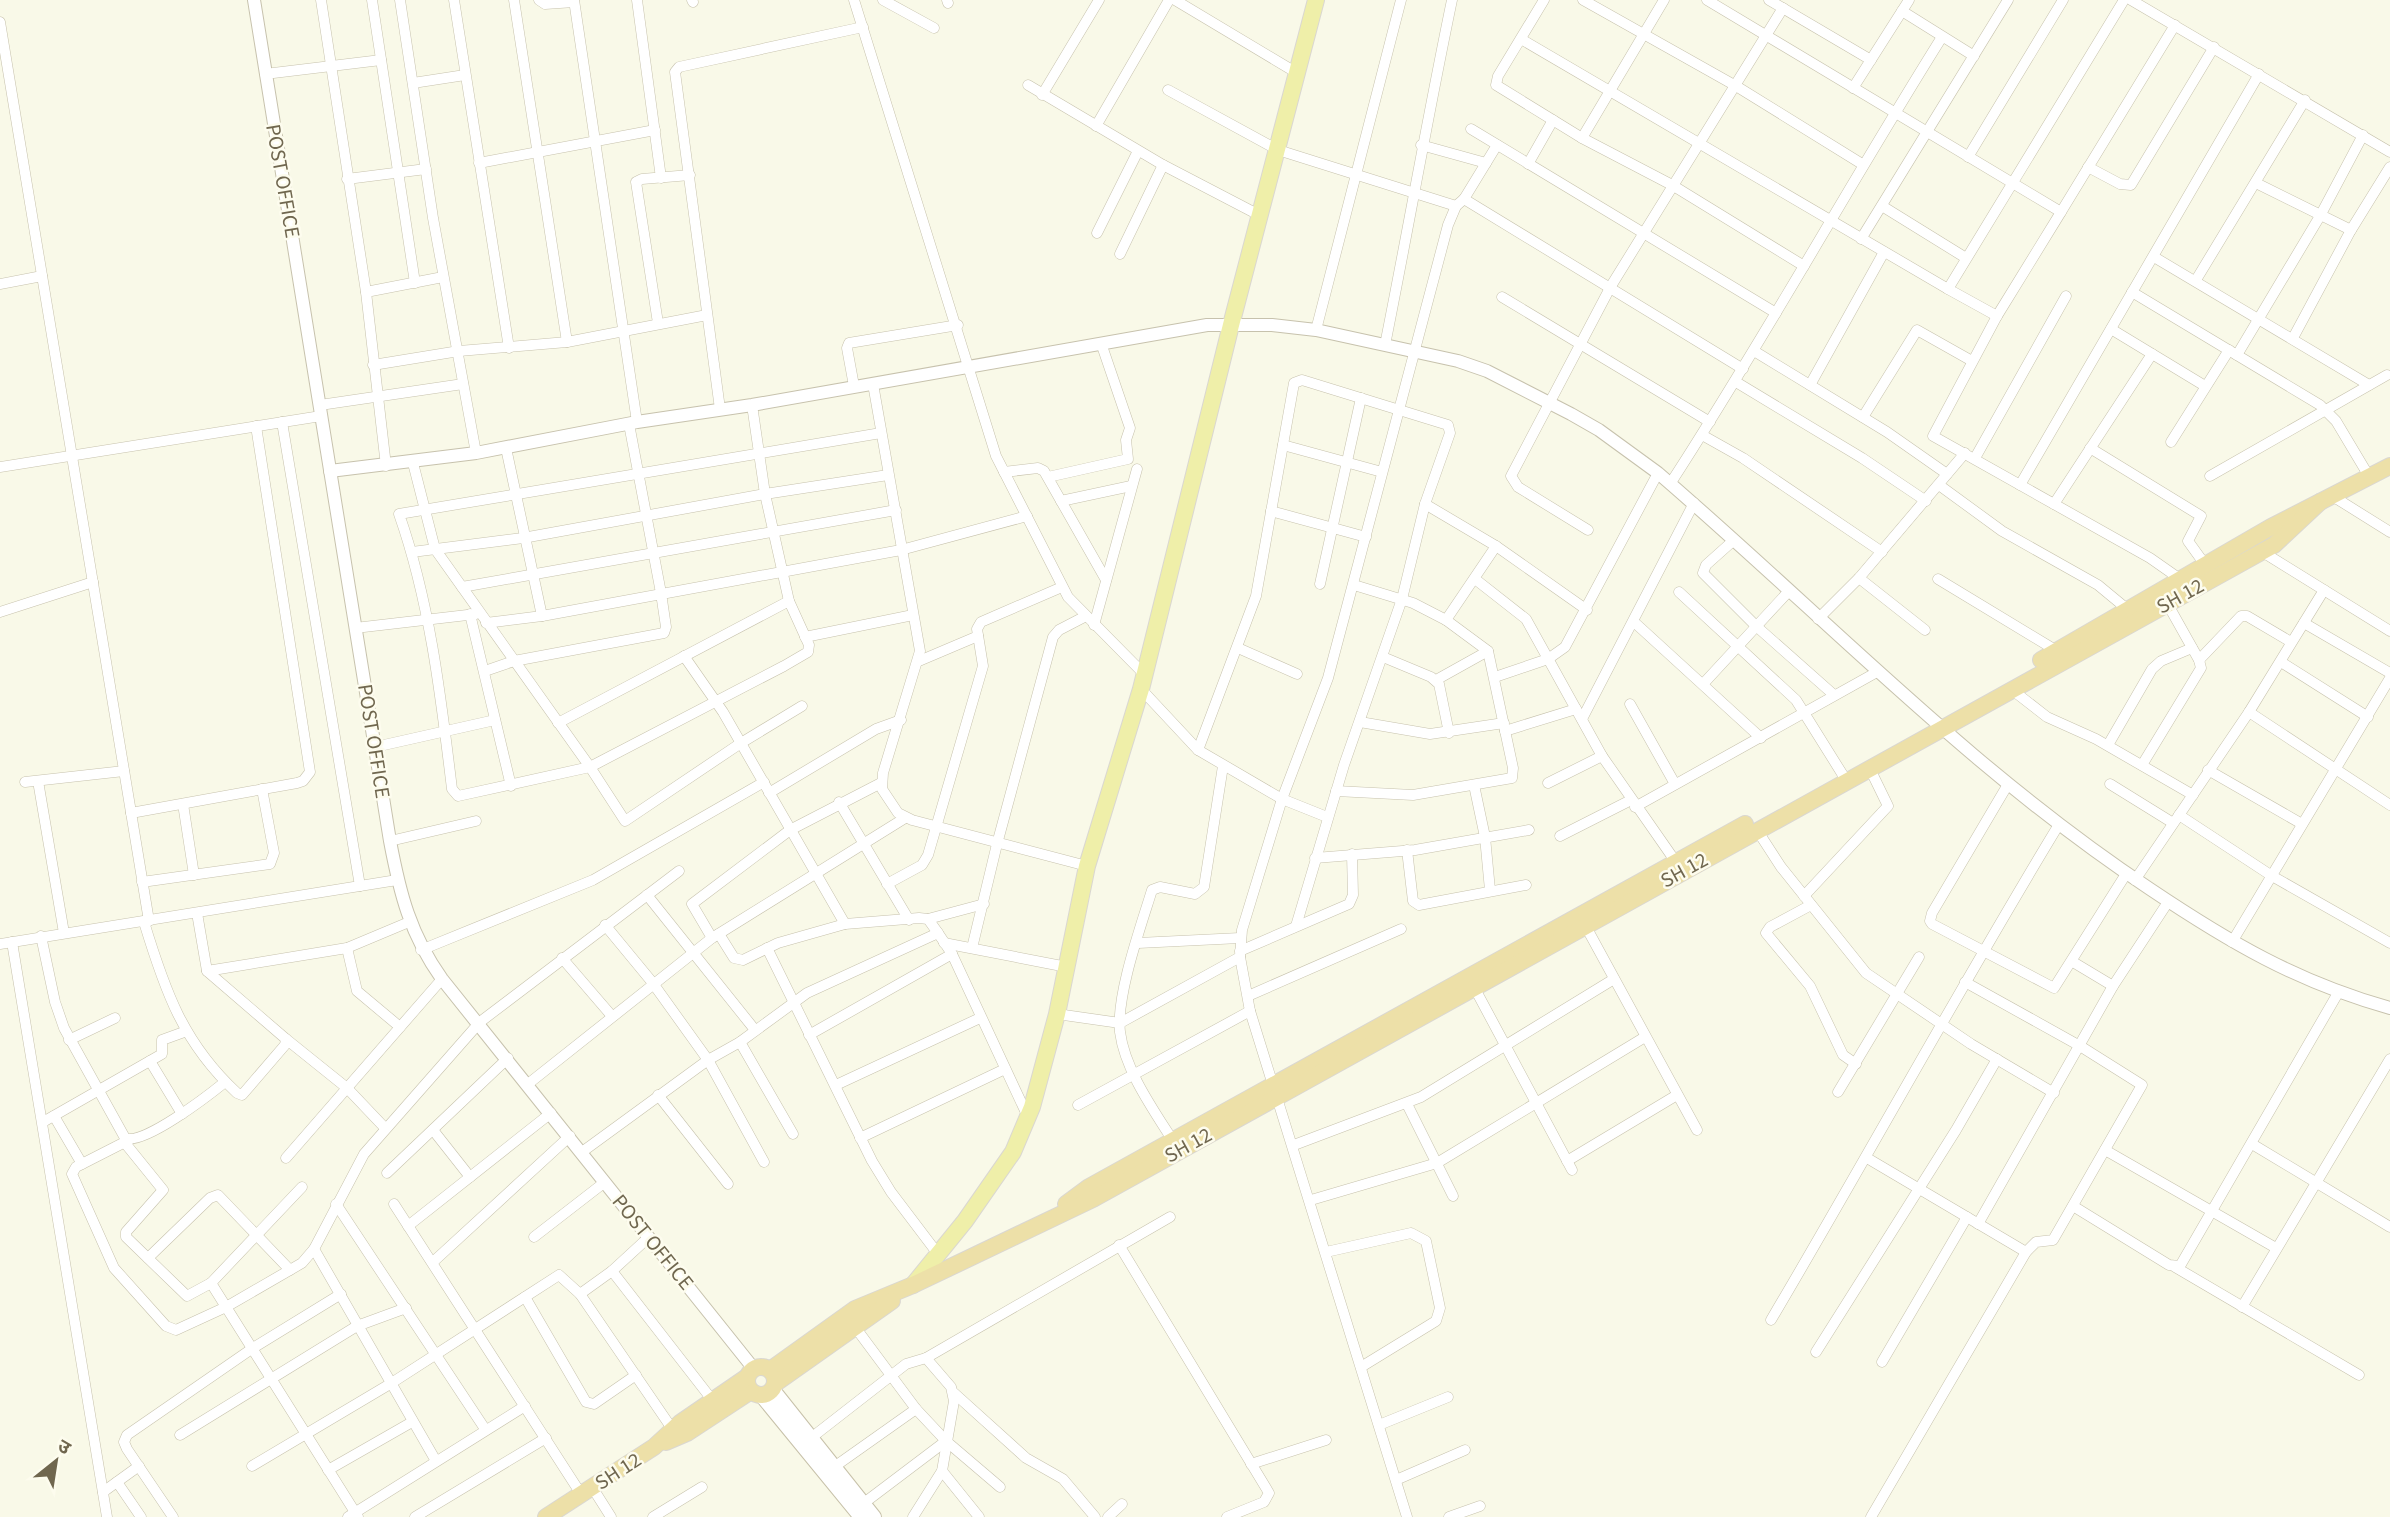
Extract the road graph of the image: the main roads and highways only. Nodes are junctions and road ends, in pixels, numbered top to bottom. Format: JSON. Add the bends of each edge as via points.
{"nodes":[{"id":1,"x":1316,"y":0,"type":"edge"},
{"id":2,"x":2390,"y":466,"type":"edge"},
{"id":3,"x":2327,"y":499,"type":"junction"},
{"id":4,"x":1937,"y":724,"type":"junction"},
{"id":5,"x":1843,"y":776,"type":"junction"},
{"id":6,"x":1679,"y":867,"type":"junction"},
{"id":7,"x":1276,"y":1090,"type":"junction"},
{"id":8,"x":914,"y":1285,"type":"junction"},
{"id":9,"x":762,"y":1382,"type":"junction"},
{"id":10,"x":675,"y":1434,"type":"junction"},
{"id":11,"x":863,"y":1510,"type":"edge"},
{"id":12,"x":546,"y":1517,"type":"edge"},
{"id":13,"x":874,"y":1517,"type":"edge"}],
"edges":[{"from":1,"to":8,"type":"main road","via":[[1143,682],[1087,866],[1058,1014],[1028,1117],[1013,1152]]},
{"from":2,"to":3,"type":"highway","name":"SH 12"},
{"from":3,"to":4,"type":"highway","name":"SH 12","via":[[2127,609]]},
{"from":3,"to":4,"type":"highway","name":"SH 12","via":[[2274,545],[2011,689]]},
{"from":4,"to":5,"type":"highway","name":"SH 12"},
{"from":4,"to":5,"type":"highway","name":"SH 12","via":[[1869,767]]},
{"from":5,"to":6,"type":"highway","name":"SH 12"},
{"from":5,"to":6,"type":"highway","name":"SH 12","via":[[1757,830]]},
{"from":6,"to":7,"type":"highway","name":"SH 12"},
{"from":6,"to":7,"type":"highway","name":"SH 12","via":[[1585,925]]},
{"from":7,"to":8,"type":"highway","name":"SH 12","via":[[1176,1145],[1093,1199]]},
{"from":8,"to":9,"type":"highway","name":"SH 12","via":[[855,1327]]},
{"from":8,"to":9,"type":"highway","name":"SH 12","via":[[855,1309]]},
{"from":9,"to":10,"type":"highway","name":"SH 12"},
{"from":9,"to":10,"type":"highway","name":"SH 12","via":[[713,1401]]},
{"from":9,"to":11,"type":"main road"},
{"from":9,"to":11,"type":"main road","via":[[834,1467]]},
{"from":10,"to":12,"type":"highway","name":"SH 12"},
{"from":11,"to":13,"type":"main road"}]}
